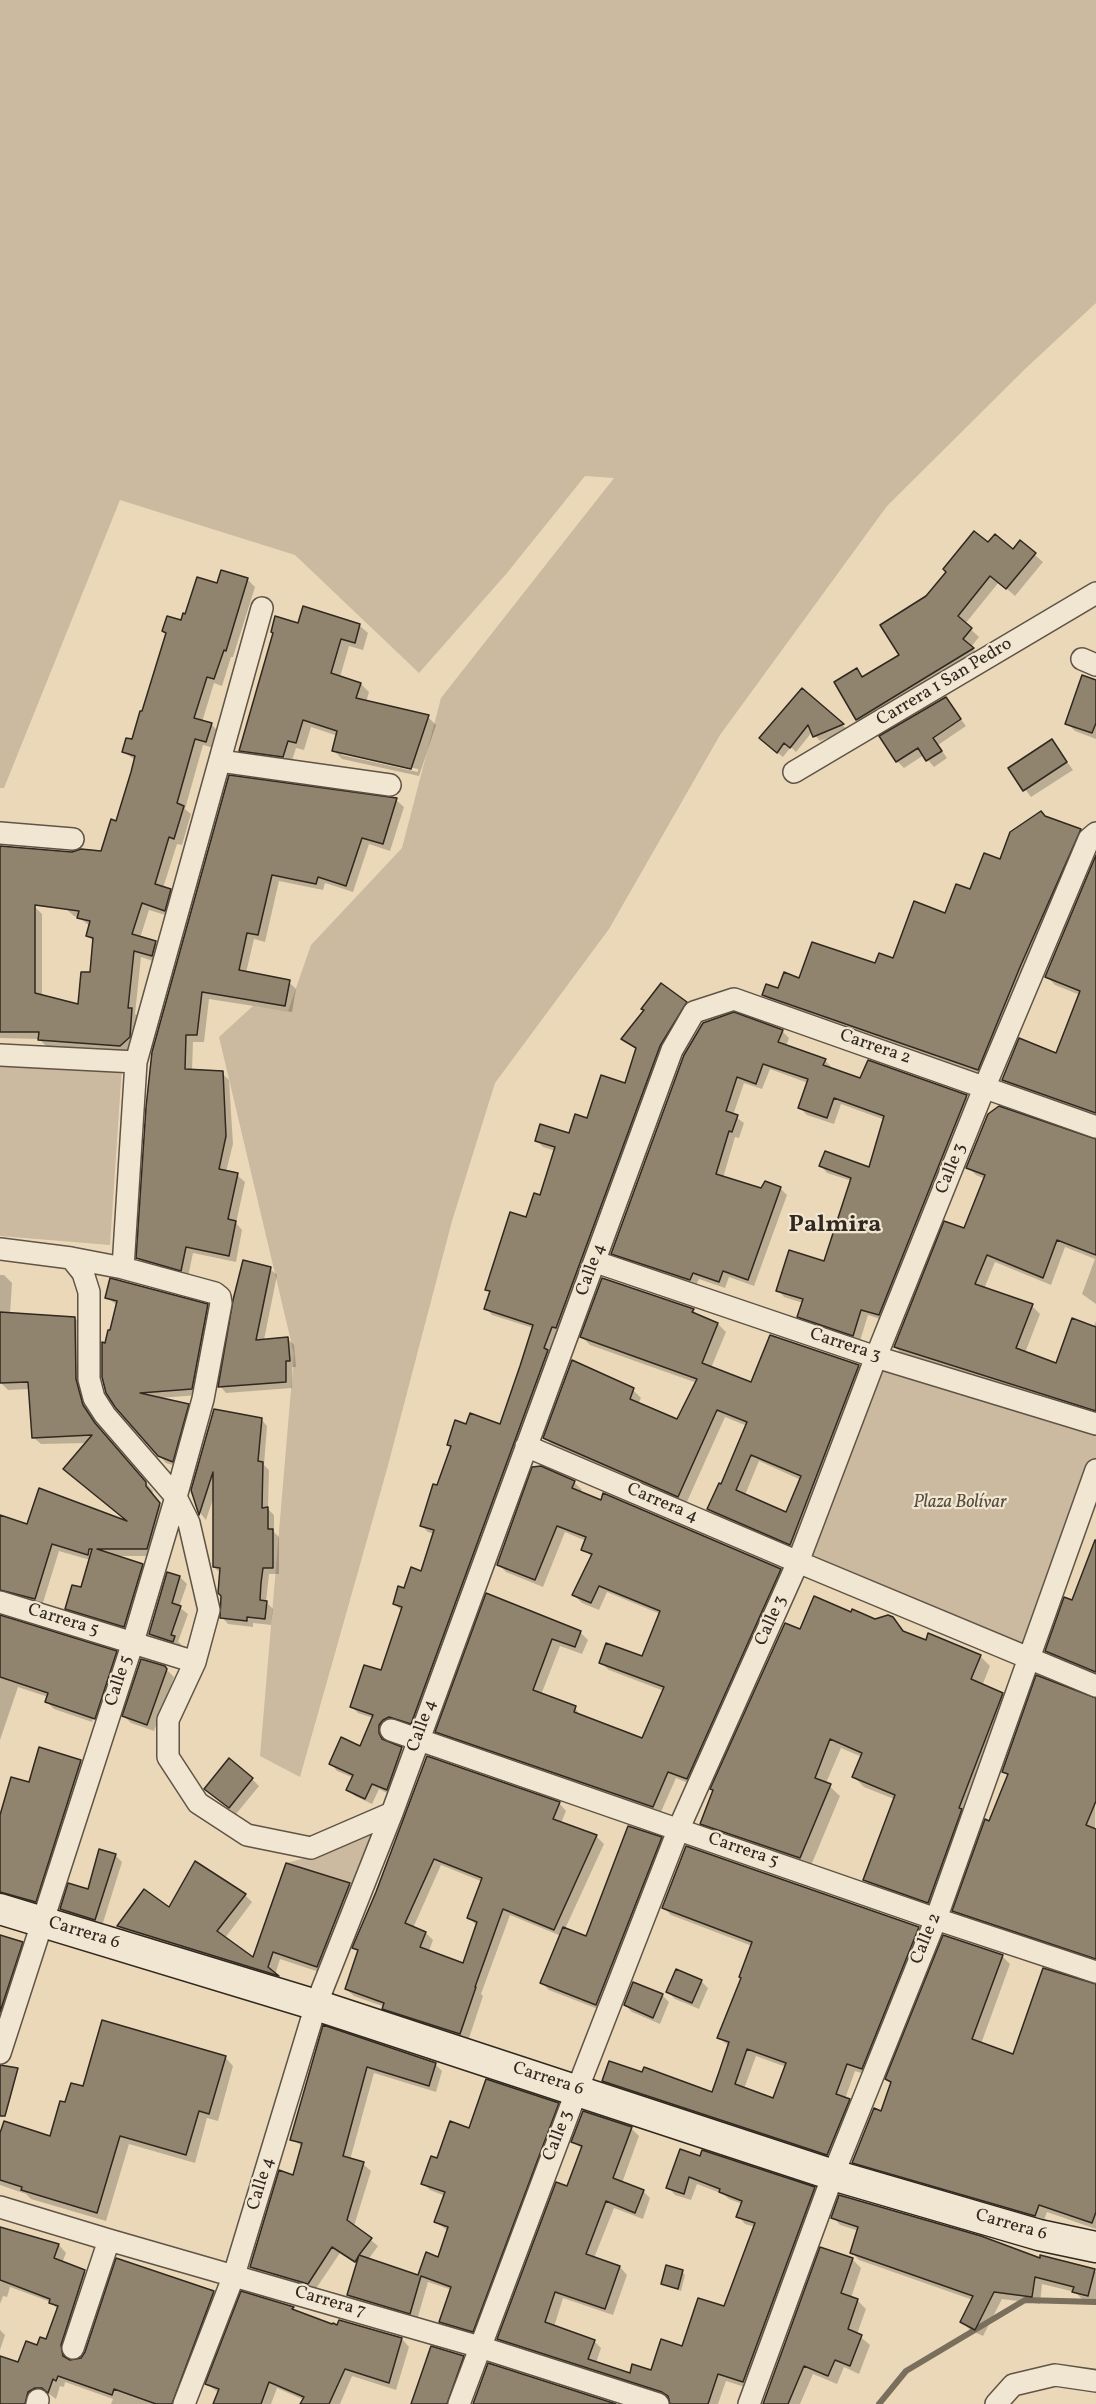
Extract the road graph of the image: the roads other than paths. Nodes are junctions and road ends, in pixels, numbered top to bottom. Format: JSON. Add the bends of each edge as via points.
{"nodes":[{"id":1,"x":1096,"y":593,"type":"edge"},
{"id":2,"x":262,"y":608,"type":"dead end"},
{"id":3,"x":220,"y":761,"type":"junction"},
{"id":4,"x":794,"y":772,"type":"dead end"},
{"id":5,"x":390,"y":785,"type":"dead end"},
{"id":6,"x":0,"y":833,"type":"edge"},
{"id":7,"x":1092,"y":836,"type":"edge"},
{"id":8,"x":73,"y":839,"type":"dead end"},
{"id":9,"x":672,"y":1050,"type":"joint"},
{"id":10,"x":0,"y":1055,"type":"edge"},
{"id":11,"x":136,"y":1062,"type":"junction"},
{"id":12,"x":985,"y":1086,"type":"junction"},
{"id":13,"x":1096,"y":1127,"type":"edge"},
{"id":14,"x":0,"y":1250,"type":"edge"},
{"id":15,"x":71,"y":1258,"type":"junction"},
{"id":16,"x":596,"y":1262,"type":"junction"},
{"id":17,"x":123,"y":1268,"type":"junction"},
{"id":18,"x":876,"y":1357,"type":"junction"},
{"id":19,"x":1096,"y":1424,"type":"edge"},
{"id":20,"x":526,"y":1446,"type":"junction"},
{"id":21,"x":1096,"y":1470,"type":"edge"},
{"id":22,"x":176,"y":1497,"type":"junction"},
{"id":23,"x":798,"y":1562,"type":"junction"},
{"id":24,"x":0,"y":1602,"type":"edge"},
{"id":25,"x":133,"y":1642,"type":"junction"},
{"id":26,"x":1029,"y":1657,"type":"junction"},
{"id":27,"x":195,"y":1662,"type":"junction"},
{"id":28,"x":1096,"y":1686,"type":"edge"},
{"id":29,"x":391,"y":1730,"type":"dead end"},
{"id":30,"x":418,"y":1739,"type":"junction"},
{"id":31,"x":392,"y":1813,"type":"junction"},
{"id":32,"x":679,"y":1828,"type":"junction"},
{"id":33,"x":0,"y":1910,"type":"edge"},
{"id":34,"x":936,"y":1919,"type":"junction"},
{"id":35,"x":42,"y":1922,"type":"junction"},
{"id":36,"x":1096,"y":1972,"type":"edge"},
{"id":37,"x":316,"y":2005,"type":"junction"},
{"id":38,"x":0,"y":2053,"type":"edge"},
{"id":39,"x":577,"y":2090,"type":"junction"},
{"id":40,"x":833,"y":2175,"type":"junction"},
{"id":41,"x":0,"y":2207,"type":"edge"},
{"id":42,"x":109,"y":2240,"type":"junction"},
{"id":43,"x":1096,"y":2247,"type":"edge"},
{"id":44,"x":234,"y":2275,"type":"junction"},
{"id":45,"x":480,"y":2347,"type":"junction"},
{"id":46,"x":73,"y":2348,"type":"dead end"},
{"id":47,"x":1096,"y":2381,"type":"edge"},
{"id":48,"x":184,"y":2404,"type":"edge"},
{"id":49,"x":459,"y":2404,"type":"edge"},
{"id":50,"x":658,"y":2404,"type":"edge"},
{"id":51,"x":749,"y":2404,"type":"edge"},
{"id":52,"x":996,"y":2404,"type":"edge"}],
"edges":[{"from":1,"to":4,"type":"street","name":"Carrera 1 San Pedro"},
{"from":2,"to":3,"type":"street"},
{"from":3,"to":5,"type":"street"},
{"from":3,"to":11,"type":"street"},
{"from":6,"to":8,"type":"street"},
{"from":7,"to":12,"type":"street","name":"Calle 3"},
{"from":9,"to":12,"type":"street","name":"Carrera 2","via":[[694,1012],[734,999]]},
{"from":9,"to":16,"type":"street","name":"Calle 4"},
{"from":10,"to":11,"type":"street"},
{"from":11,"to":17,"type":"street"},
{"from":12,"to":13,"type":"street","name":"Carrera 2"},
{"from":12,"to":18,"type":"street","name":"Calle 3"},
{"from":14,"to":15,"type":"street"},
{"from":15,"to":17,"type":"street"},
{"from":15,"to":22,"type":"street","via":[[83,1273],[89,1292],[89,1379],[94,1398]]},
{"from":16,"to":18,"type":"street","name":"Carrera 3"},
{"from":16,"to":20,"type":"street","name":"Calle 4"},
{"from":17,"to":22,"type":"street","name":"Calle 5","via":[[220,1297],[203,1399]]},
{"from":18,"to":19,"type":"street","name":"Carrera 3"},
{"from":18,"to":23,"type":"street","name":"Calle 3"},
{"from":20,"to":23,"type":"street","name":"Carrera 4"},
{"from":20,"to":30,"type":"street","name":"Calle 4"},
{"from":21,"to":26,"type":"street","name":"Calle 2"},
{"from":22,"to":25,"type":"street","name":"Calle 5"},
{"from":22,"to":27,"type":"street","via":[[189,1523],[209,1610]]},
{"from":23,"to":26,"type":"street","name":"Carrera 4"},
{"from":23,"to":32,"type":"street","name":"Calle 3"},
{"from":24,"to":25,"type":"street","name":"Carrera 5"},
{"from":25,"to":27,"type":"street","name":"Carrera 5"},
{"from":25,"to":35,"type":"street","name":"Calle 5"},
{"from":26,"to":28,"type":"street"},
{"from":26,"to":34,"type":"street","name":"Calle 2"},
{"from":27,"to":31,"type":"street","via":[[168,1720],[168,1757],[198,1803],[247,1835],[311,1848]]},
{"from":29,"to":30,"type":"street","name":"Carrera 5"},
{"from":30,"to":31,"type":"street","name":"Calle 4"},
{"from":30,"to":32,"type":"street","name":"Carrera 5"},
{"from":31,"to":37,"type":"street","name":"Calle 4"},
{"from":32,"to":34,"type":"street","name":"Carrera 5"},
{"from":32,"to":39,"type":"street","name":"Calle 3"},
{"from":33,"to":35,"type":"main road","name":"Carrera 6"},
{"from":34,"to":36,"type":"street","name":"Carrera 5"},
{"from":34,"to":40,"type":"street","name":"Calle 2"},
{"from":35,"to":37,"type":"main road","name":"Carrera 6"},
{"from":35,"to":38,"type":"street","name":"Calle 5"},
{"from":37,"to":39,"type":"main road","name":"Carrera 6"},
{"from":37,"to":44,"type":"street","name":"Calle 4"},
{"from":39,"to":40,"type":"main road","name":"Carrera 6"},
{"from":39,"to":45,"type":"street","name":"Calle 3"},
{"from":40,"to":43,"type":"main road","name":"Carrera 6","via":[[1039,2235]]},
{"from":40,"to":51,"type":"street","name":"Calle 2"},
{"from":41,"to":42,"type":"street","name":"Carrera 7"},
{"from":42,"to":44,"type":"street","name":"Carrera 7"},
{"from":42,"to":46,"type":"street"},
{"from":44,"to":45,"type":"street","name":"Carrera 7"},
{"from":44,"to":48,"type":"street","name":"Calle 4"},
{"from":45,"to":49,"type":"street","name":"Calle 3"},
{"from":45,"to":50,"type":"street","name":"Carrera 7"},
{"from":47,"to":52,"type":"street","via":[[1055,2375],[1013,2385]]}]}
